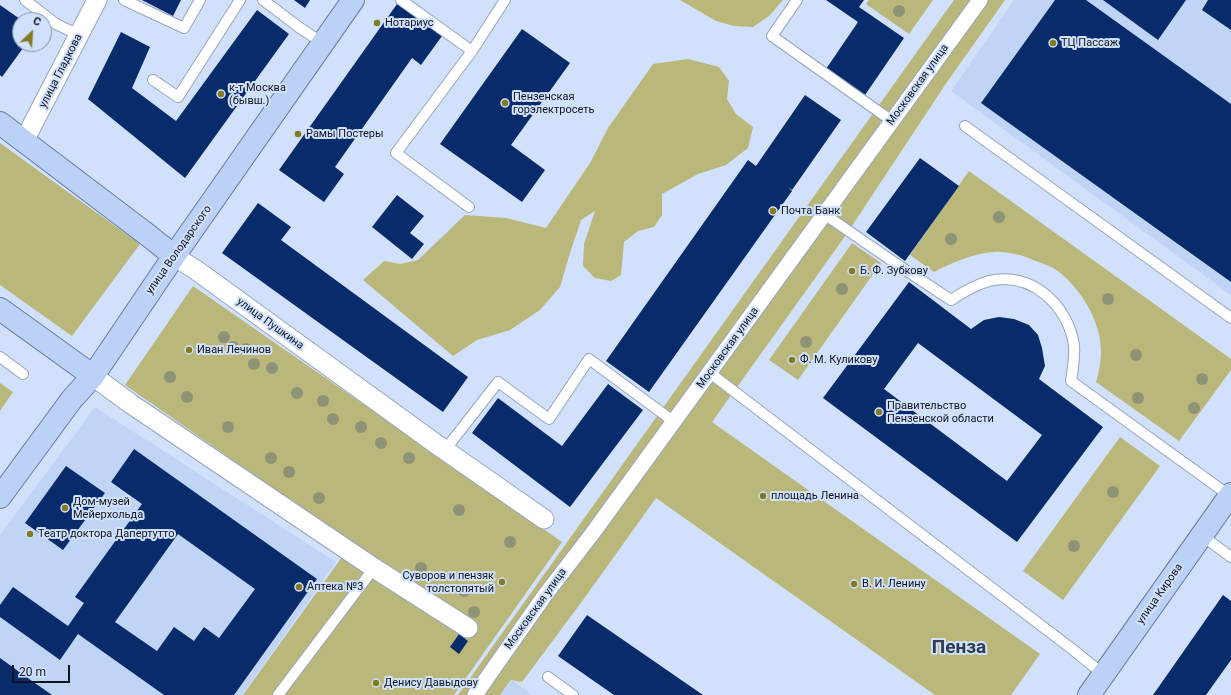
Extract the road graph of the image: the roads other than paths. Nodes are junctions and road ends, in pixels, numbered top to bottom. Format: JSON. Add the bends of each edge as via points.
{"nodes":[{"id":1,"x":25,"y":0,"type":"edge"},
{"id":2,"x":97,"y":0,"type":"edge"},
{"id":3,"x":124,"y":0,"type":"edge"},
{"id":4,"x":200,"y":0,"type":"edge"},
{"id":5,"x":240,"y":0,"type":"edge"},
{"id":6,"x":264,"y":0,"type":"edge"},
{"id":7,"x":353,"y":0,"type":"edge"},
{"id":8,"x":401,"y":0,"type":"edge"},
{"id":9,"x":505,"y":0,"type":"edge"},
{"id":10,"x":797,"y":0,"type":"edge"},
{"id":11,"x":980,"y":0,"type":"edge"},
{"id":12,"x":79,"y":35,"type":"junction"},
{"id":13,"x":323,"y":42,"type":"junction"},
{"id":14,"x":472,"y":51,"type":"junction"},
{"id":15,"x":153,"y":80,"type":"dead end"},
{"id":16,"x":892,"y":121,"type":"junction"},
{"id":17,"x":0,"y":123,"type":"edge"},
{"id":18,"x":964,"y":126,"type":"dead end"},
{"id":19,"x":24,"y":141,"type":"junction"},
{"id":20,"x":469,"y":207,"type":"dead end"},
{"id":21,"x":824,"y":214,"type":"junction"},
{"id":22,"x":174,"y":256,"type":"junction"},
{"id":23,"x":0,"y":309,"type":"edge"},
{"id":24,"x":1231,"y":318,"type":"edge"},
{"id":25,"x":0,"y":357,"type":"edge"},
{"id":26,"x":710,"y":373,"type":"junction"},
{"id":27,"x":23,"y":374,"type":"dead end"},
{"id":28,"x":93,"y":376,"type":"junction"},
{"id":29,"x":673,"y":421,"type":"junction"},
{"id":30,"x":445,"y":450,"type":"junction"},
{"id":31,"x":1230,"y":495,"type":"edge"},
{"id":32,"x":0,"y":496,"type":"edge"},
{"id":33,"x":544,"y":519,"type":"dead end"},
{"id":34,"x":1201,"y":535,"type":"junction"},
{"id":35,"x":1231,"y":557,"type":"edge"},
{"id":36,"x":374,"y":568,"type":"junction"},
{"id":37,"x":468,"y":628,"type":"dead end"},
{"id":38,"x":1103,"y":674,"type":"junction"},
{"id":39,"x":548,"y":676,"type":"dead end"},
{"id":40,"x":278,"y":695,"type":"edge"},
{"id":41,"x":475,"y":695,"type":"edge"},
{"id":42,"x":573,"y":695,"type":"edge"},
{"id":43,"x":1089,"y":695,"type":"edge"}],
"edges":[{"from":1,"to":12,"type":"lane","via":[[56,24]]},
{"from":2,"to":12,"type":"street","name":"улица Гладкова"},
{"from":3,"to":4,"type":"lane","via":[[184,28]]},
{"from":5,"to":15,"type":"lane","via":[[178,97]]},
{"from":6,"to":13,"type":"lane"},
{"from":7,"to":13,"type":"main road","name":"улица Володарского"},
{"from":8,"to":14,"type":"lane"},
{"from":9,"to":14,"type":"lane"},
{"from":10,"to":16,"type":"lane","via":[[772,36]]},
{"from":11,"to":16,"type":"street","name":"Московская улица"},
{"from":12,"to":19,"type":"street","name":"улица Гладкова"},
{"from":13,"to":22,"type":"main road","name":"улица Володарского"},
{"from":14,"to":20,"type":"lane","via":[[396,153]]},
{"from":16,"to":21,"type":"street","name":"Московская улица"},
{"from":17,"to":19,"type":"main road","name":"улица Пушкина"},
{"from":18,"to":24,"type":"lane"},
{"from":19,"to":22,"type":"main road","name":"улица Пушкина"},
{"from":21,"to":26,"type":"street","name":"Московская улица"},
{"from":21,"to":31,"type":"lane","via":[[951,300],[977,285],[1003,279],[1025,283],[1044,293],[1062,312],[1072,334],[1074,358],[1071,381]]},
{"from":22,"to":28,"type":"main road","name":"улица Володарского"},
{"from":22,"to":30,"type":"street","name":"улица Пушкина"},
{"from":23,"to":28,"type":"main road"},
{"from":25,"to":27,"type":"lane"},
{"from":26,"to":29,"type":"street","name":"Московская улица"},
{"from":26,"to":38,"type":"lane"},
{"from":28,"to":32,"type":"main road","name":"улица Володарского","via":[[72,399]]},
{"from":28,"to":36,"type":"street"},
{"from":29,"to":30,"type":"lane","via":[[589,359],[549,419],[498,382]]},
{"from":29,"to":41,"type":"street","name":"Московская улица"},
{"from":30,"to":33,"type":"street","name":"улица Пушкина"},
{"from":31,"to":34,"type":"main road","name":"улица Кирова"},
{"from":34,"to":35,"type":"lane"},
{"from":34,"to":38,"type":"main road","name":"улица Кирова"},
{"from":36,"to":37,"type":"street"},
{"from":36,"to":40,"type":"lane"},
{"from":38,"to":43,"type":"main road","name":"улица Кирова"},
{"from":39,"to":42,"type":"lane"}]}
